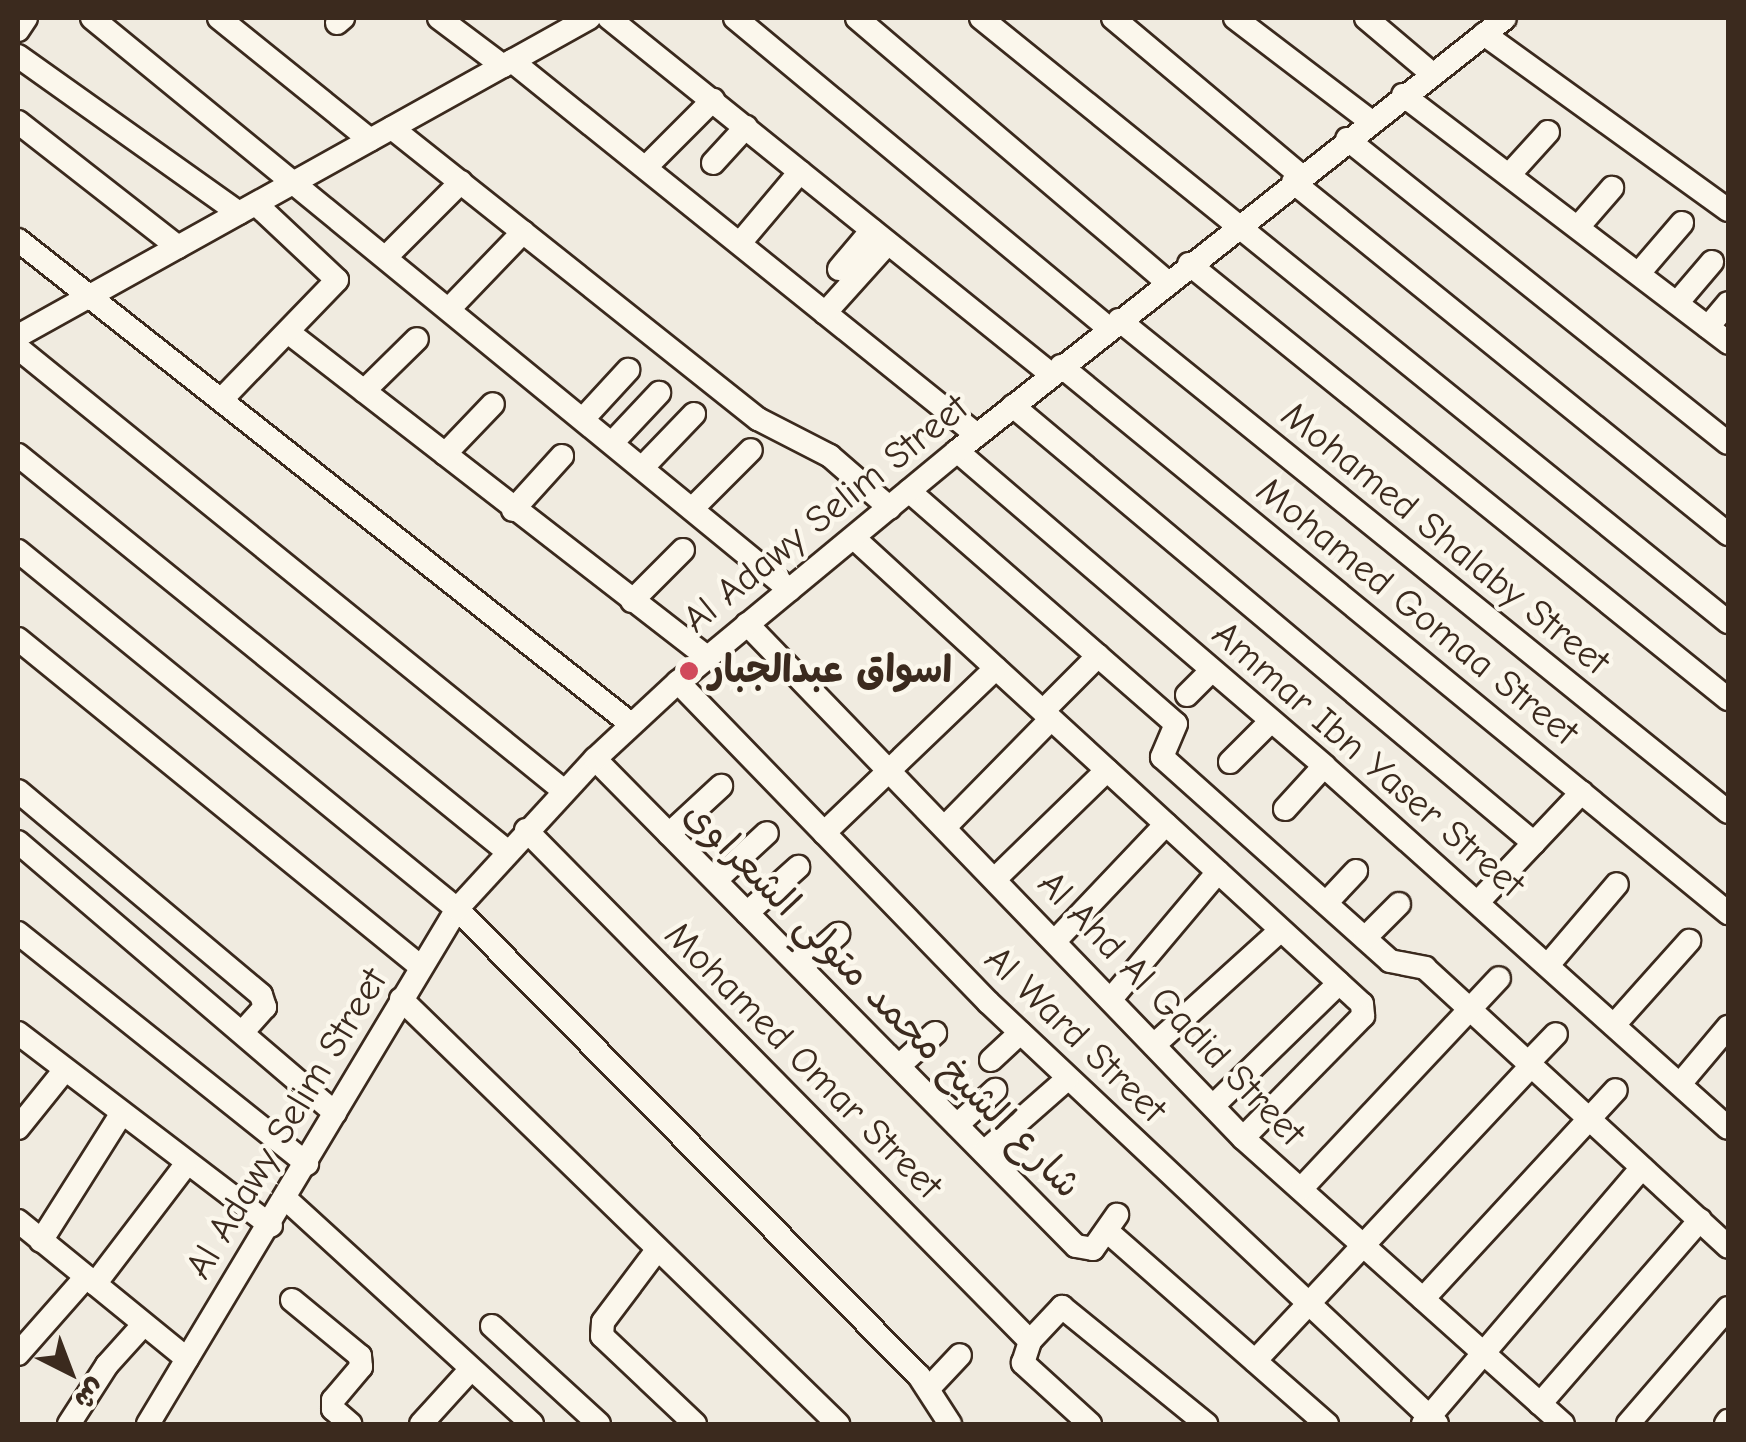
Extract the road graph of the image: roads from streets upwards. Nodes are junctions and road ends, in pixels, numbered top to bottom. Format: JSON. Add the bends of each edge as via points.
{"nodes":[{"id":1,"x":26,"y":18,"type":"edge"},
{"id":2,"x":92,"y":18,"type":"edge"},
{"id":3,"x":219,"y":18,"type":"edge"},
{"id":4,"x":439,"y":18,"type":"edge"},
{"id":5,"x":609,"y":18,"type":"edge"},
{"id":6,"x":735,"y":18,"type":"edge"},
{"id":7,"x":857,"y":18,"type":"edge"},
{"id":8,"x":981,"y":18,"type":"edge"},
{"id":9,"x":1113,"y":18,"type":"edge"},
{"id":10,"x":1235,"y":18,"type":"edge"},
{"id":11,"x":1366,"y":18,"type":"edge"},
{"id":12,"x":1505,"y":18,"type":"edge"},
{"id":13,"x":572,"y":21,"type":"edge"},
{"id":14,"x":18,"y":30,"type":"edge"},
{"id":15,"x":1484,"y":34,"type":"junction"},
{"id":16,"x":20,"y":62,"type":"edge"},
{"id":17,"x":508,"y":63,"type":"junction"},
{"id":18,"x":1431,"y":73,"type":"junction"},
{"id":19,"x":1403,"y":95,"type":"junction"},
{"id":20,"x":712,"y":100,"type":"junction"},
{"id":21,"x":1370,"y":121,"type":"junction"},
{"id":22,"x":18,"y":122,"type":"edge"},
{"id":23,"x":392,"y":128,"type":"junction"},
{"id":24,"x":746,"y":128,"type":"junction"},
{"id":25,"x":1548,"y":132,"type":"dead end"},
{"id":26,"x":1347,"y":139,"type":"junction"},
{"id":27,"x":370,"y":140,"type":"junction"},
{"id":28,"x":712,"y":164,"type":"dead end"},
{"id":29,"x":646,"y":167,"type":"junction"},
{"id":30,"x":800,"y":172,"type":"junction"},
{"id":31,"x":1509,"y":175,"type":"junction"},
{"id":32,"x":1297,"y":179,"type":"junction"},
{"id":33,"x":295,"y":182,"type":"junction"},
{"id":34,"x":460,"y":182,"type":"junction"},
{"id":35,"x":1612,"y":188,"type":"dead end"},
{"id":36,"x":248,"y":208,"type":"junction"},
{"id":37,"x":1728,"y":210,"type":"edge"},
{"id":38,"x":1682,"y":222,"type":"dead end"},
{"id":39,"x":1237,"y":226,"type":"junction"},
{"id":40,"x":1578,"y":227,"type":"junction"},
{"id":41,"x":523,"y":232,"type":"junction"},
{"id":42,"x":880,"y":236,"type":"junction"},
{"id":43,"x":18,"y":240,"type":"edge"},
{"id":44,"x":740,"y":243,"type":"junction"},
{"id":45,"x":178,"y":247,"type":"junction"},
{"id":46,"x":386,"y":257,"type":"junction"},
{"id":47,"x":1712,"y":262,"type":"dead end"},
{"id":48,"x":1189,"y":264,"type":"junction"},
{"id":49,"x":839,"y":269,"type":"dead end"},
{"id":50,"x":1639,"y":274,"type":"junction"},
{"id":51,"x":1167,"y":282,"type":"junction"},
{"id":52,"x":87,"y":298,"type":"junction"},
{"id":53,"x":1677,"y":302,"type":"junction"},
{"id":54,"x":1728,"y":303,"type":"edge"},
{"id":55,"x":449,"y":309,"type":"junction"},
{"id":56,"x":825,"y":313,"type":"junction"},
{"id":57,"x":1114,"y":324,"type":"junction"},
{"id":58,"x":1708,"y":327,"type":"junction"},
{"id":59,"x":288,"y":332,"type":"junction"},
{"id":60,"x":18,"y":336,"type":"edge"},
{"id":61,"x":417,"y":339,"type":"dead end"},
{"id":62,"x":1728,"y":343,"type":"edge"},
{"id":63,"x":18,"y":348,"type":"edge"},
{"id":64,"x":628,"y":370,"type":"dead end"},
{"id":65,"x":1057,"y":370,"type":"junction"},
{"id":66,"x":364,"y":391,"type":"junction"},
{"id":67,"x":659,"y":392,"type":"dead end"},
{"id":68,"x":223,"y":398,"type":"junction"},
{"id":69,"x":492,"y":404,"type":"dead end"},
{"id":70,"x":1013,"y":406,"type":"junction"},
{"id":71,"x":694,"y":414,"type":"dead end"},
{"id":72,"x":583,"y":420,"type":"junction"},
{"id":73,"x":977,"y":435,"type":"junction"},
{"id":74,"x":1728,"y":442,"type":"edge"},
{"id":75,"x":612,"y":443,"type":"junction"},
{"id":76,"x":751,"y":450,"type":"dead end"},
{"id":77,"x":957,"y":451,"type":"junction"},
{"id":78,"x":445,"y":454,"type":"junction"},
{"id":79,"x":18,"y":455,"type":"edge"},
{"id":80,"x":562,"y":456,"type":"dead end"},
{"id":81,"x":642,"y":468,"type":"junction"},
{"id":82,"x":909,"y":492,"type":"junction"},
{"id":83,"x":890,"y":508,"type":"junction"},
{"id":84,"x":692,"y":509,"type":"junction"},
{"id":85,"x":513,"y":510,"type":"junction"},
{"id":86,"x":1728,"y":534,"type":"edge"},
{"id":87,"x":854,"y":538,"type":"junction"},
{"id":88,"x":683,"y":550,"type":"dead end"},
{"id":89,"x":18,"y":552,"type":"edge"},
{"id":90,"x":790,"y":590,"type":"junction"},
{"id":91,"x":632,"y":601,"type":"junction"},
{"id":92,"x":1728,"y":622,"type":"edge"},
{"id":93,"x":747,"y":624,"type":"junction"},
{"id":94,"x":18,"y":639,"type":"edge"},
{"id":95,"x":1098,"y":656,"type":"junction"},
{"id":96,"x":707,"y":657,"type":"junction"},
{"id":97,"x":996,"y":668,"type":"junction"},
{"id":98,"x":1212,"y":670,"type":"junction"},
{"id":99,"x":678,"y":682,"type":"junction"},
{"id":100,"x":1187,"y":695,"type":"dead end"},
{"id":101,"x":1728,"y":698,"type":"edge"},
{"id":102,"x":1047,"y":715,"type":"junction"},
{"id":103,"x":1271,"y":721,"type":"junction"},
{"id":104,"x":632,"y":724,"type":"junction"},
{"id":105,"x":595,"y":758,"type":"junction"},
{"id":106,"x":1230,"y":762,"type":"dead end"},
{"id":107,"x":1324,"y":766,"type":"junction"},
{"id":108,"x":1107,"y":770,"type":"junction"},
{"id":109,"x":891,"y":772,"type":"junction"},
{"id":110,"x":722,"y":786,"type":"dead end"},
{"id":111,"x":18,"y":791,"type":"edge"},
{"id":112,"x":564,"y":792,"type":"junction"},
{"id":113,"x":1582,"y":792,"type":"junction"},
{"id":114,"x":1285,"y":809,"type":"dead end"},
{"id":115,"x":1728,"y":812,"type":"edge"},
{"id":116,"x":1166,"y":824,"type":"junction"},
{"id":117,"x":944,"y":827,"type":"junction"},
{"id":118,"x":526,"y":830,"type":"junction"},
{"id":119,"x":767,"y":833,"type":"dead end"},
{"id":120,"x":824,"y":833,"type":"junction"},
{"id":121,"x":669,"y":834,"type":"junction"},
{"id":122,"x":18,"y":842,"type":"edge"},
{"id":123,"x":1534,"y":843,"type":"junction"},
{"id":124,"x":507,"y":851,"type":"junction"},
{"id":125,"x":798,"y":867,"type":"dead end"},
{"id":126,"x":1356,"y":871,"type":"dead end"},
{"id":127,"x":1218,"y":872,"type":"junction"},
{"id":128,"x":996,"y":879,"type":"junction"},
{"id":129,"x":716,"y":880,"type":"junction"},
{"id":130,"x":1617,"y":884,"type":"dead end"},
{"id":131,"x":1478,"y":902,"type":"junction"},
{"id":132,"x":1326,"y":903,"type":"junction"},
{"id":133,"x":1399,"y":904,"type":"dead end"},
{"id":134,"x":457,"y":909,"type":"junction"},
{"id":135,"x":747,"y":912,"type":"junction"},
{"id":136,"x":1728,"y":913,"type":"edge"},
{"id":137,"x":1281,"y":930,"type":"junction"},
{"id":138,"x":18,"y":933,"type":"edge"},
{"id":139,"x":838,"y":934,"type":"dead end"},
{"id":140,"x":1365,"y":938,"type":"junction"},
{"id":141,"x":1055,"y":941,"type":"junction"},
{"id":142,"x":1689,"y":941,"type":"dead end"},
{"id":143,"x":1548,"y":965,"type":"junction"},
{"id":144,"x":420,"y":967,"type":"junction"},
{"id":145,"x":802,"y":968,"type":"junction"},
{"id":146,"x":1499,"y":978,"type":"dead end"},
{"id":147,"x":1339,"y":983,"type":"junction"},
{"id":148,"x":402,"y":998,"type":"junction"},
{"id":149,"x":1110,"y":999,"type":"junction"},
{"id":150,"x":1468,"y":1008,"type":"junction"},
{"id":151,"x":1614,"y":1025,"type":"junction"},
{"id":152,"x":1728,"y":1028,"type":"edge"},
{"id":153,"x":244,"y":1030,"type":"junction"},
{"id":154,"x":1020,"y":1033,"type":"junction"},
{"id":155,"x":18,"y":1034,"type":"edge"},
{"id":156,"x":935,"y":1034,"type":"dead end"},
{"id":157,"x":1556,"y":1034,"type":"dead end"},
{"id":158,"x":1154,"y":1045,"type":"junction"},
{"id":159,"x":991,"y":1060,"type":"dead end"},
{"id":160,"x":1530,"y":1065,"type":"junction"},
{"id":161,"x":899,"y":1066,"type":"junction"},
{"id":162,"x":64,"y":1071,"type":"junction"},
{"id":163,"x":1068,"y":1079,"type":"junction"},
{"id":164,"x":1680,"y":1084,"type":"junction"},
{"id":165,"x":994,"y":1090,"type":"dead end"},
{"id":166,"x":1616,"y":1090,"type":"dead end"},
{"id":167,"x":1213,"y":1106,"type":"junction"},
{"id":168,"x":335,"y":1113,"type":"junction"},
{"id":169,"x":120,"y":1116,"type":"junction"},
{"id":170,"x":1586,"y":1116,"type":"junction"},
{"id":171,"x":957,"y":1125,"type":"junction"},
{"id":172,"x":18,"y":1128,"type":"edge"},
{"id":173,"x":1728,"y":1128,"type":"edge"},
{"id":174,"x":1243,"y":1138,"type":"junction"},
{"id":175,"x":984,"y":1152,"type":"junction"},
{"id":176,"x":306,"y":1164,"type":"junction"},
{"id":177,"x":185,"y":1166,"type":"junction"},
{"id":178,"x":1642,"y":1168,"type":"junction"},
{"id":179,"x":1300,"y":1189,"type":"junction"},
{"id":180,"x":286,"y":1199,"type":"junction"},
{"id":181,"x":1700,"y":1220,"type":"junction"},
{"id":182,"x":18,"y":1222,"type":"edge"},
{"id":183,"x":271,"y":1226,"type":"junction"},
{"id":184,"x":41,"y":1241,"type":"junction"},
{"id":185,"x":1364,"y":1245,"type":"junction"},
{"id":186,"x":1728,"y":1247,"type":"edge"},
{"id":187,"x":658,"y":1250,"type":"junction"},
{"id":188,"x":91,"y":1281,"type":"junction"},
{"id":189,"x":1422,"y":1299,"type":"junction"},
{"id":190,"x":292,"y":1300,"type":"dead end"},
{"id":191,"x":1307,"y":1305,"type":"junction"},
{"id":192,"x":1728,"y":1308,"type":"edge"},
{"id":193,"x":144,"y":1324,"type":"junction"},
{"id":194,"x":492,"y":1326,"type":"dead end"},
{"id":195,"x":1030,"y":1341,"type":"junction"},
{"id":196,"x":18,"y":1354,"type":"edge"},
{"id":197,"x":1483,"y":1354,"type":"junction"},
{"id":198,"x":960,"y":1355,"type":"dead end"},
{"id":199,"x":187,"y":1359,"type":"junction"},
{"id":200,"x":1255,"y":1361,"type":"junction"},
{"id":201,"x":471,"y":1368,"type":"junction"},
{"id":202,"x":1540,"y":1404,"type":"junction"},
{"id":203,"x":938,"y":1406,"type":"edge"},
{"id":204,"x":1430,"y":1422,"type":"edge"},
{"id":205,"x":1324,"y":1423,"type":"edge"},
{"id":206,"x":68,"y":1424,"type":"edge"},
{"id":207,"x":148,"y":1424,"type":"edge"},
{"id":208,"x":349,"y":1424,"type":"edge"},
{"id":209,"x":421,"y":1424,"type":"edge"},
{"id":210,"x":532,"y":1424,"type":"edge"},
{"id":211,"x":599,"y":1424,"type":"edge"},
{"id":212,"x":695,"y":1424,"type":"edge"},
{"id":213,"x":838,"y":1424,"type":"edge"},
{"id":214,"x":920,"y":1424,"type":"edge"},
{"id":215,"x":1090,"y":1424,"type":"edge"},
{"id":216,"x":1206,"y":1424,"type":"edge"},
{"id":217,"x":1563,"y":1424,"type":"edge"},
{"id":218,"x":1628,"y":1424,"type":"edge"}],
"edges":[{"from":1,"to":14,"type":"street"},
{"from":2,"to":33,"type":"street"},
{"from":3,"to":27,"type":"street"},
{"from":4,"to":17,"type":"street"},
{"from":5,"to":20,"type":"street","name":"Mohamed Gomaa Street"},
{"from":6,"to":57,"type":"street","name":"Mohamed Shalaby Street"},
{"from":7,"to":51,"type":"street"},
{"from":8,"to":39,"type":"street"},
{"from":9,"to":32,"type":"street"},
{"from":10,"to":21,"type":"street"},
{"from":11,"to":18,"type":"street"},
{"from":12,"to":15,"type":"street","name":"Al Adawy Selim Street"},
{"from":13,"to":17,"type":"street"},
{"from":15,"to":18,"type":"street","name":"Al Adawy Selim Street"},
{"from":15,"to":37,"type":"street"},
{"from":16,"to":36,"type":"street"},
{"from":17,"to":23,"type":"street"},
{"from":17,"to":29,"type":"street"},
{"from":18,"to":19,"type":"street","name":"Al Adawy Selim Street"},
{"from":19,"to":21,"type":"street","name":"Al Adawy Selim Street"},
{"from":19,"to":31,"type":"street"},
{"from":20,"to":24,"type":"street","name":"Mohamed Gomaa Street"},
{"from":20,"to":29,"type":"street"},
{"from":21,"to":26,"type":"street","name":"Al Adawy Selim Street"},
{"from":22,"to":45,"type":"street"},
{"from":23,"to":27,"type":"street"},
{"from":23,"to":34,"type":"street"},
{"from":24,"to":28,"type":"street"},
{"from":24,"to":30,"type":"street","name":"Mohamed Gomaa Street"},
{"from":25,"to":31,"type":"street"},
{"from":26,"to":32,"type":"street","name":"Al Adawy Selim Street"},
{"from":26,"to":74,"type":"street"},
{"from":27,"to":33,"type":"street"},
{"from":29,"to":44,"type":"street"},
{"from":30,"to":42,"type":"street","name":"Mohamed Gomaa Street"},
{"from":30,"to":44,"type":"street"},
{"from":31,"to":40,"type":"street"},
{"from":32,"to":39,"type":"street","name":"Al Adawy Selim Street"},
{"from":32,"to":86,"type":"street"},
{"from":33,"to":36,"type":"street"},
{"from":33,"to":46,"type":"street"},
{"from":34,"to":41,"type":"street"},
{"from":34,"to":46,"type":"street"},
{"from":35,"to":40,"type":"street"},
{"from":36,"to":45,"type":"street"},
{"from":36,"to":59,"type":"street","via":[[336,274],[334,285]]},
{"from":38,"to":50,"type":"street"},
{"from":39,"to":48,"type":"street","name":"Al Adawy Selim Street"},
{"from":39,"to":92,"type":"street"},
{"from":40,"to":50,"type":"street"},
{"from":41,"to":55,"type":"street"},
{"from":41,"to":83,"type":"street","via":[[758,419],[830,456]]},
{"from":42,"to":49,"type":"street"},
{"from":42,"to":56,"type":"street"},
{"from":42,"to":65,"type":"street","name":"Mohamed Gomaa Street"},
{"from":43,"to":52,"type":"street"},
{"from":44,"to":56,"type":"street"},
{"from":45,"to":52,"type":"street"},
{"from":46,"to":55,"type":"street"},
{"from":47,"to":53,"type":"street"},
{"from":48,"to":51,"type":"street","name":"Al Adawy Selim Street"},
{"from":48,"to":101,"type":"street"},
{"from":50,"to":53,"type":"street"},
{"from":51,"to":57,"type":"street","name":"Al Adawy Selim Street"},
{"from":52,"to":60,"type":"street"},
{"from":52,"to":68,"type":"street"},
{"from":53,"to":58,"type":"street"},
{"from":54,"to":58,"type":"street"},
{"from":55,"to":72,"type":"street"},
{"from":56,"to":73,"type":"street"},
{"from":57,"to":65,"type":"street","name":"Al Adawy Selim Street"},
{"from":57,"to":115,"type":"street","name":"Mohamed Shalaby Street"},
{"from":58,"to":62,"type":"street"},
{"from":59,"to":66,"type":"street"},
{"from":59,"to":68,"type":"street"},
{"from":61,"to":66,"type":"street"},
{"from":63,"to":112,"type":"street"},
{"from":64,"to":72,"type":"street"},
{"from":65,"to":70,"type":"street","name":"Al Adawy Selim Street"},
{"from":65,"to":113,"type":"street","name":"Mohamed Gomaa Street"},
{"from":66,"to":78,"type":"street"},
{"from":67,"to":75,"type":"street"},
{"from":68,"to":104,"type":"street"},
{"from":69,"to":78,"type":"street"},
{"from":70,"to":73,"type":"street","name":"Al Adawy Selim Street"},
{"from":70,"to":123,"type":"street"},
{"from":71,"to":81,"type":"street"},
{"from":72,"to":75,"type":"street"},
{"from":73,"to":77,"type":"street","name":"Al Adawy Selim Street"},
{"from":75,"to":81,"type":"street"},
{"from":76,"to":84,"type":"street"},
{"from":77,"to":82,"type":"street","name":"Al Adawy Selim Street"},
{"from":77,"to":98,"type":"street","name":"Ammar Ibn Yaser Street"},
{"from":78,"to":85,"type":"street"},
{"from":79,"to":124,"type":"street"},
{"from":80,"to":85,"type":"street"},
{"from":81,"to":84,"type":"street"},
{"from":82,"to":83,"type":"street","name":"Al Adawy Selim Street"},
{"from":82,"to":95,"type":"street"},
{"from":83,"to":87,"type":"street","name":"Al Adawy Selim Street"},
{"from":84,"to":90,"type":"street"},
{"from":85,"to":91,"type":"street"},
{"from":87,"to":90,"type":"street","name":"Al Adawy Selim Street"},
{"from":87,"to":97,"type":"street"},
{"from":88,"to":91,"type":"street"},
{"from":89,"to":134,"type":"street"},
{"from":90,"to":93,"type":"street","name":"Al Adawy Selim Street"},
{"from":91,"to":96,"type":"street"},
{"from":93,"to":96,"type":"street","name":"Al Adawy Selim Street"},
{"from":93,"to":109,"type":"street","name":"Al Ahd Al Gadid Street"},
{"from":94,"to":144,"type":"street"},
{"from":95,"to":102,"type":"street"},
{"from":95,"to":132,"type":"street","via":[[1177,726],[1161,750],[1164,758]]},
{"from":96,"to":99,"type":"street","name":"Al Adawy Selim Street"},
{"from":97,"to":102,"type":"street"},
{"from":97,"to":109,"type":"street"},
{"from":98,"to":100,"type":"street"},
{"from":98,"to":103,"type":"street","name":"Ammar Ibn Yaser Street"},
{"from":99,"to":104,"type":"street","name":"Al Adawy Selim Street"},
{"from":99,"to":120,"type":"street","name":"Al Ward Street"},
{"from":102,"to":108,"type":"street"},
{"from":102,"to":117,"type":"street"},
{"from":103,"to":106,"type":"street"},
{"from":103,"to":107,"type":"street","name":"Ammar Ibn Yaser Street"},
{"from":104,"to":105,"type":"street","name":"Al Adawy Selim Street"},
{"from":105,"to":112,"type":"street","name":"Al Adawy Selim Street"},
{"from":105,"to":121,"type":"street","name":"شارع الشيخ محمد متولي الشعراوى"},
{"from":107,"to":114,"type":"street"},
{"from":107,"to":131,"type":"street","name":"Ammar Ibn Yaser Street"},
{"from":108,"to":116,"type":"street"},
{"from":108,"to":128,"type":"street"},
{"from":109,"to":117,"type":"street","name":"Al Ahd Al Gadid Street"},
{"from":109,"to":120,"type":"street"},
{"from":110,"to":121,"type":"street"},
{"from":111,"to":153,"type":"street","via":[[261,994],[265,1008]]},
{"from":112,"to":118,"type":"street","name":"Al Adawy Selim Street"},
{"from":113,"to":123,"type":"street"},
{"from":113,"to":136,"type":"street","name":"Mohamed Gomaa Street"},
{"from":116,"to":127,"type":"street"},
{"from":116,"to":141,"type":"street"},
{"from":117,"to":128,"type":"street","name":"Al Ahd Al Gadid Street"},
{"from":118,"to":124,"type":"street","name":"Al Adawy Selim Street"},
{"from":118,"to":195,"type":"street","name":"Mohamed Omar Street"},
{"from":119,"to":129,"type":"street"},
{"from":120,"to":154,"type":"street","name":"Al Ward Street"},
{"from":121,"to":129,"type":"street","name":"شارع الشيخ محمد متولي الشعراوى"},
{"from":122,"to":153,"type":"street"},
{"from":123,"to":131,"type":"street"},
{"from":124,"to":134,"type":"street","name":"Al Adawy Selim Street"},
{"from":125,"to":135,"type":"street"},
{"from":126,"to":132,"type":"street"},
{"from":127,"to":137,"type":"street"},
{"from":127,"to":149,"type":"street"},
{"from":128,"to":141,"type":"street","name":"Al Ahd Al Gadid Street"},
{"from":129,"to":135,"type":"street","name":"شارع الشيخ محمد متولي الشعراوى"},
{"from":130,"to":143,"type":"street"},
{"from":131,"to":143,"type":"street","name":"Ammar Ibn Yaser Street"},
{"from":132,"to":140,"type":"street"},
{"from":133,"to":140,"type":"street"},
{"from":134,"to":144,"type":"street","name":"Al Adawy Selim Street"},
{"from":134,"to":203,"type":"street"},
{"from":135,"to":145,"type":"street","name":"شارع الشيخ محمد متولي الشعراوى"},
{"from":137,"to":147,"type":"street"},
{"from":137,"to":158,"type":"street"},
{"from":138,"to":176,"type":"street"},
{"from":139,"to":145,"type":"street"},
{"from":140,"to":150,"type":"street","via":[[1398,966],[1425,968]]},
{"from":141,"to":149,"type":"street","name":"Al Ahd Al Gadid Street"},
{"from":142,"to":151,"type":"street"},
{"from":143,"to":151,"type":"street","name":"Ammar Ibn Yaser Street"},
{"from":144,"to":148,"type":"street","name":"Al Adawy Selim Street"},
{"from":145,"to":161,"type":"street","name":"شارع الشيخ محمد متولي الشعراوى"},
{"from":146,"to":150,"type":"street"},
{"from":147,"to":167,"type":"street"},
{"from":147,"to":174,"type":"street","via":[[1365,1012]]},
{"from":148,"to":168,"type":"street","name":"Al Adawy Selim Street"},
{"from":148,"to":187,"type":"street"},
{"from":149,"to":158,"type":"street","name":"Al Ahd Al Gadid Street"},
{"from":150,"to":160,"type":"street"},
{"from":150,"to":179,"type":"street"},
{"from":151,"to":164,"type":"street","name":"Ammar Ibn Yaser Street"},
{"from":152,"to":164,"type":"street"},
{"from":153,"to":168,"type":"street"},
{"from":154,"to":159,"type":"street"},
{"from":154,"to":163,"type":"street","name":"Al Ward Street"},
{"from":155,"to":162,"type":"street"},
{"from":156,"to":161,"type":"street"},
{"from":157,"to":160,"type":"street"},
{"from":158,"to":167,"type":"street","name":"Al Ahd Al Gadid Street"},
{"from":160,"to":170,"type":"street"},
{"from":160,"to":185,"type":"street"},
{"from":161,"to":171,"type":"street","name":"شارع الشيخ محمد متولي الشعراوى"},
{"from":162,"to":169,"type":"street"},
{"from":162,"to":172,"type":"street"},
{"from":163,"to":175,"type":"street"},
{"from":163,"to":191,"type":"street","name":"Al Ward Street"},
{"from":164,"to":173,"type":"street","name":"Ammar Ibn Yaser Street"},
{"from":165,"to":171,"type":"street"},
{"from":166,"to":170,"type":"street"},
{"from":167,"to":174,"type":"street","name":"Al Ahd Al Gadid Street"},
{"from":168,"to":176,"type":"street","name":"Al Adawy Selim Street"},
{"from":169,"to":177,"type":"street"},
{"from":169,"to":184,"type":"street"},
{"from":170,"to":178,"type":"street"},
{"from":170,"to":189,"type":"street"},
{"from":171,"to":175,"type":"street","name":"شارع الشيخ محمد متولي الشعراوى"},
{"from":174,"to":179,"type":"street","name":"Al Ahd Al Gadid Street"},
{"from":175,"to":200,"type":"street","name":"شارع الشيخ محمد متولي الشعراوى","via":[[1080,1250],[1094,1249],[1112,1223]]},
{"from":176,"to":180,"type":"street","name":"Al Adawy Selim Street"},
{"from":177,"to":183,"type":"street"},
{"from":177,"to":188,"type":"street"},
{"from":178,"to":181,"type":"street"},
{"from":178,"to":197,"type":"street"},
{"from":179,"to":185,"type":"street","name":"Al Ahd Al Gadid Street"},
{"from":180,"to":183,"type":"street","name":"Al Adawy Selim Street"},
{"from":180,"to":201,"type":"street"},
{"from":181,"to":186,"type":"street"},
{"from":181,"to":202,"type":"street"},
{"from":182,"to":184,"type":"street"},
{"from":183,"to":199,"type":"street","name":"Al Adawy Selim Street"},
{"from":184,"to":188,"type":"street"},
{"from":185,"to":189,"type":"street","name":"Al Ahd Al Gadid Street"},
{"from":185,"to":191,"type":"street"},
{"from":187,"to":212,"type":"street","via":[[604,1322],[602,1336]]},
{"from":187,"to":213,"type":"street"},
{"from":188,"to":193,"type":"street"},
{"from":188,"to":196,"type":"street"},
{"from":189,"to":197,"type":"street","name":"Al Ahd Al Gadid Street"},
{"from":190,"to":208,"type":"street","via":[[360,1356],[361,1367],[333,1400],[333,1410]]},
{"from":191,"to":200,"type":"street"},
{"from":191,"to":204,"type":"street","name":"Al Ward Street"},
{"from":192,"to":218,"type":"street"},
{"from":193,"to":199,"type":"street"},
{"from":193,"to":206,"type":"street"},
{"from":194,"to":211,"type":"street"},
{"from":195,"to":215,"type":"street","via":[[1022,1355],[1026,1368]]},
{"from":195,"to":216,"type":"street","via":[[1057,1311],[1070,1308]]},
{"from":197,"to":202,"type":"street","name":"Al Ahd Al Gadid Street"},
{"from":197,"to":204,"type":"street"},
{"from":198,"to":203,"type":"street"},
{"from":199,"to":207,"type":"street","name":"Al Adawy Selim Street"},
{"from":200,"to":205,"type":"street"},
{"from":201,"to":209,"type":"street"},
{"from":201,"to":210,"type":"street"},
{"from":202,"to":217,"type":"street","name":"Al Ahd Al Gadid Street"},
{"from":203,"to":214,"type":"street"}]}
